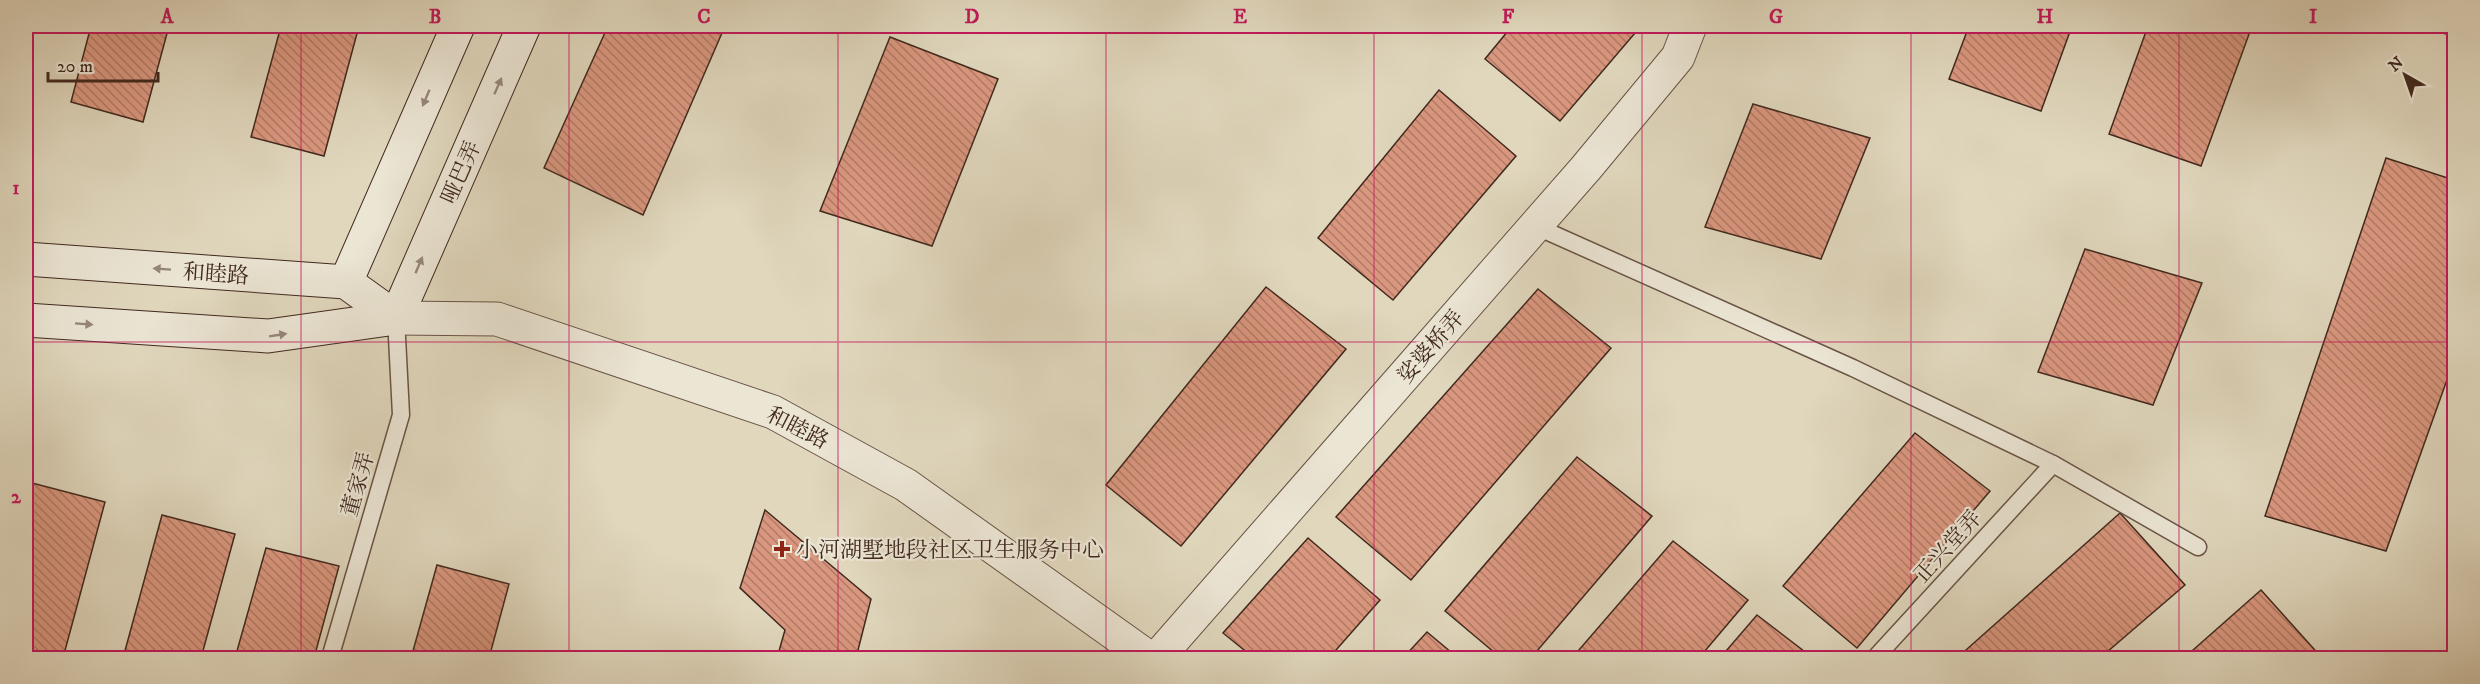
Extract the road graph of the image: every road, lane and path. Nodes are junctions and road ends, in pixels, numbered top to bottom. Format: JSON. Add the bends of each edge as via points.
{"nodes":[{"id":1,"x":458,"y":26,"type":"edge"},
{"id":2,"x":524,"y":26,"type":"edge"},
{"id":3,"x":1690,"y":26,"type":"edge"},
{"id":4,"x":1535,"y":226,"type":"junction"},
{"id":5,"x":26,"y":260,"type":"edge"},
{"id":6,"x":346,"y":282,"type":"junction"},
{"id":7,"x":396,"y":318,"type":"junction"},
{"id":8,"x":26,"y":320,"type":"edge"},
{"id":9,"x":2053,"y":464,"type":"junction"},
{"id":10,"x":2198,"y":547,"type":"dead end"},
{"id":11,"x":330,"y":658,"type":"edge"},
{"id":12,"x":1149,"y":658,"type":"edge"},
{"id":13,"x":1157,"y":658,"type":"edge"},
{"id":14,"x":1875,"y":658,"type":"edge"}],
"edges":[{"from":1,"to":6,"type":"street","one_way":true},
{"from":7,"to":2,"type":"street","name":"哑巴弄","one_way":true},
{"from":3,"to":4,"type":"street","name":"娑婆桥弄","via":[[1678,57]]},
{"from":4,"to":9,"type":"lane","via":[[1853,368]]},
{"from":4,"to":13,"type":"street","name":"娑婆桥弄"},
{"from":6,"to":5,"type":"street","name":"和睦路","one_way":true},
{"from":6,"to":7,"type":"street"},
{"from":8,"to":7,"type":"street","name":"和睦路","one_way":true,"via":[[268,336]]},
{"from":7,"to":11,"type":"lane","name":"董家弄","via":[[401,415]]},
{"from":7,"to":12,"type":"street","name":"和睦路","via":[[497,318],[773,412],[906,485]]},
{"from":9,"to":10,"type":"lane"},
{"from":9,"to":14,"type":"lane","name":"正兴堂弄"}]}
